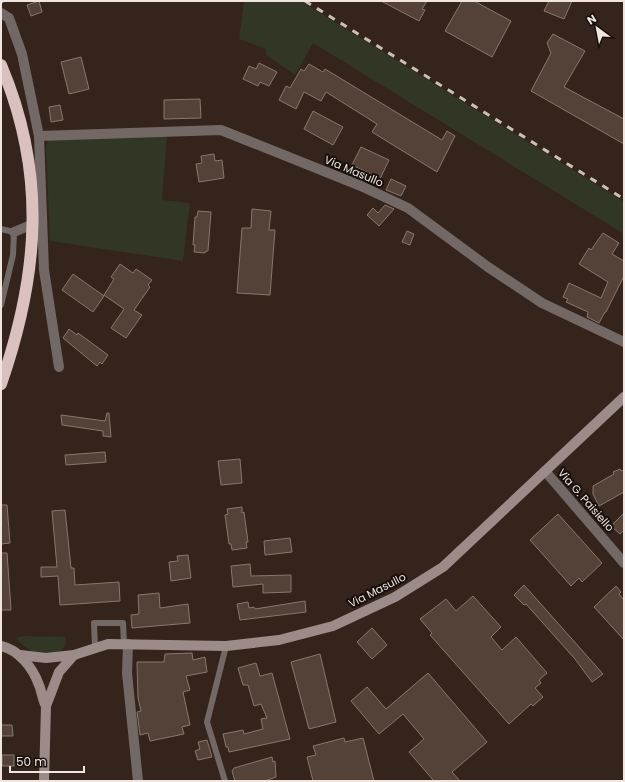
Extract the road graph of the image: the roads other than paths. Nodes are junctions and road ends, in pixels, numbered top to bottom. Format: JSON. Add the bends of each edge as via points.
{"nodes":[{"id":1,"x":1,"y":13,"type":"edge"},
{"id":2,"x":1,"y":65,"type":"edge"},
{"id":3,"x":39,"y":136,"type":"junction"},
{"id":4,"x":43,"y":219,"type":"junction"},
{"id":5,"x":1,"y":229,"type":"edge"},
{"id":6,"x":14,"y":232,"type":"junction"},
{"id":7,"x":1,"y":305,"type":"edge"},
{"id":8,"x":624,"y":342,"type":"edge"},
{"id":9,"x":59,"y":367,"type":"dead end"},
{"id":10,"x":1,"y":384,"type":"edge"},
{"id":11,"x":624,"y":397,"type":"edge"},
{"id":12,"x":545,"y":471,"type":"junction"},
{"id":13,"x":624,"y":563,"type":"edge"},
{"id":14,"x":126,"y":644,"type":"junction"},
{"id":15,"x":1,"y":646,"type":"edge"},
{"id":16,"x":226,"y":646,"type":"junction"},
{"id":17,"x":95,"y":647,"type":"junction"},
{"id":18,"x":74,"y":655,"type":"junction"},
{"id":19,"x":20,"y":656,"type":"junction"},
{"id":20,"x":46,"y":706,"type":"junction"},
{"id":21,"x":44,"y":781,"type":"edge"},
{"id":22,"x":138,"y":781,"type":"edge"},
{"id":23,"x":225,"y":781,"type":"edge"}],
"edges":[{"from":1,"to":3,"type":"street","via":[[10,18],[22,54]]},
{"from":2,"to":10,"type":"highway","bridge":true,"via":[[19,115],[33,202],[32,251],[26,297]]},
{"from":3,"to":4,"type":"street"},
{"from":3,"to":8,"type":"street","name":"Via Masullo","via":[[221,130],[361,186],[408,208],[542,303]]},
{"from":4,"to":6,"type":"street"},
{"from":4,"to":9,"type":"street","via":[[44,270]]},
{"from":5,"to":6,"type":"lane"},
{"from":6,"to":7,"type":"lane","via":[[13,255]]},
{"from":11,"to":12,"type":"main road","name":"Via Masullo"},
{"from":12,"to":13,"type":"street","name":"Via G. Paisiello"},
{"from":12,"to":16,"type":"main road","name":"Via Masullo","via":[[443,566],[394,597],[332,626],[279,640]]},
{"from":14,"to":16,"type":"main road","name":"Via Masullo"},
{"from":14,"to":17,"type":"main road","name":"Via Masullo"},
{"from":14,"to":17,"type":"lane","via":[[123,623],[94,624]]},
{"from":14,"to":22,"type":"street"},
{"from":15,"to":19,"type":"main road","name":"Via Masullo"},
{"from":16,"to":23,"type":"lane","via":[[207,722]]},
{"from":17,"to":18,"type":"main road","name":"Via Masullo"},
{"from":18,"to":19,"type":"main road","name":"Via Masullo","via":[[46,658]]},
{"from":18,"to":20,"type":"main road","name":"Via Masullo","via":[[59,672]]},
{"from":19,"to":20,"type":"main road","name":"Via Masullo","via":[[37,680]]},
{"from":20,"to":21,"type":"main road","name":"Via Masullo"}]}
